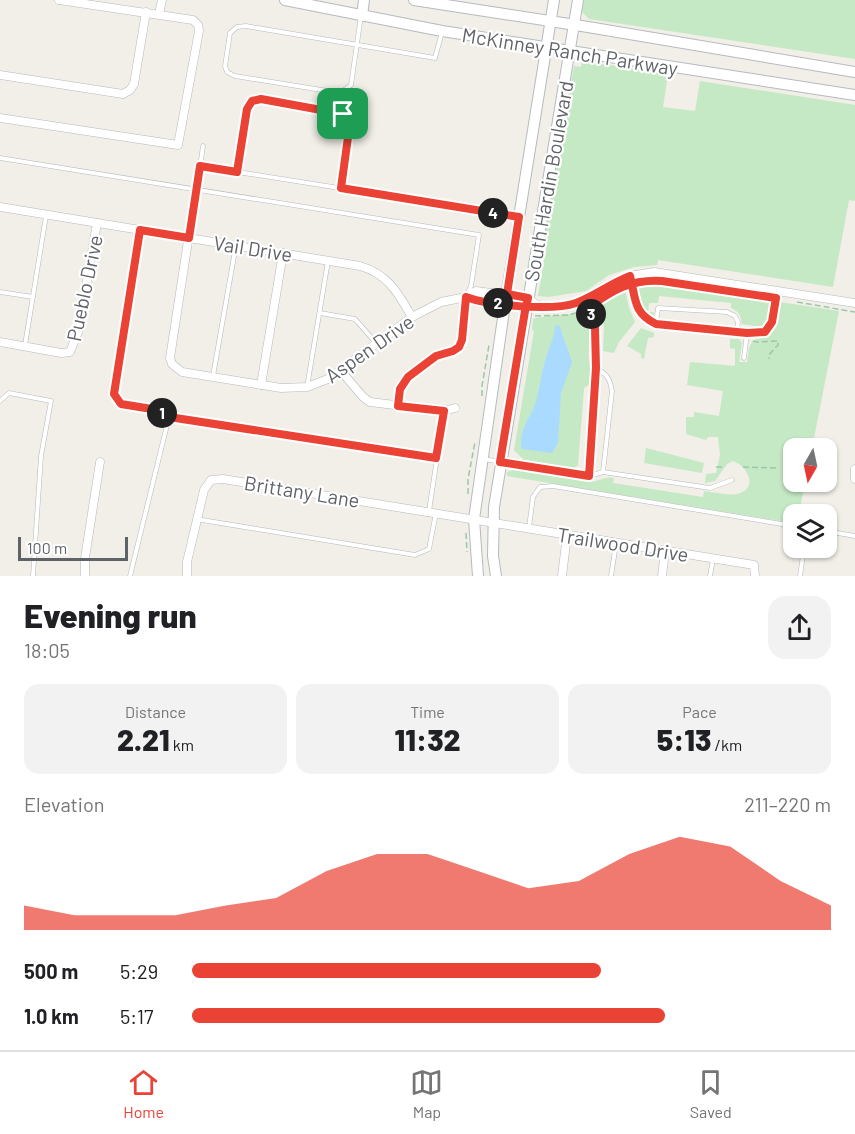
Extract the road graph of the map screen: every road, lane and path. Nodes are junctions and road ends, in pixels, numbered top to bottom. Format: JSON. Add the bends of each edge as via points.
{"nodes":[{"id":1,"x":62,"y":0,"type":"edge"},
{"id":2,"x":162,"y":0,"type":"edge"},
{"id":3,"x":285,"y":0,"type":"edge"},
{"id":4,"x":364,"y":0,"type":"edge"},
{"id":5,"x":414,"y":0,"type":"edge"},
{"id":6,"x":554,"y":0,"type":"edge"},
{"id":7,"x":578,"y":0,"type":"edge"},
{"id":8,"x":146,"y":12,"type":"junction"},
{"id":9,"x":159,"y":14,"type":"junction"},
{"id":10,"x":362,"y":16,"type":"junction"},
{"id":11,"x":550,"y":21,"type":"junction"},
{"id":12,"x":574,"y":25,"type":"junction"},
{"id":13,"x":442,"y":31,"type":"junction"},
{"id":14,"x":357,"y":45,"type":"junction"},
{"id":15,"x":546,"y":47,"type":"junction"},
{"id":16,"x":570,"y":51,"type":"junction"},
{"id":17,"x":855,"y":72,"type":"edge"},
{"id":18,"x":0,"y":75,"type":"edge"},
{"id":19,"x":855,"y":95,"type":"edge"},
{"id":20,"x":0,"y":118,"type":"edge"},
{"id":21,"x":203,"y":146,"type":"dead end"},
{"id":22,"x":0,"y":158,"type":"edge"},
{"id":23,"x":200,"y":166,"type":"junction"},
{"id":24,"x":237,"y":172,"type":"junction"},
{"id":25,"x":341,"y":188,"type":"junction"},
{"id":26,"x":196,"y":189,"type":"junction"},
{"id":27,"x":0,"y":207,"type":"edge"},
{"id":28,"x":46,"y":215,"type":"junction"},
{"id":29,"x":519,"y":217,"type":"junction"},
{"id":30,"x":97,"y":223,"type":"junction"},
{"id":31,"x":140,"y":230,"type":"junction"},
{"id":32,"x":189,"y":238,"type":"junction"},
{"id":33,"x":236,"y":246,"type":"junction"},
{"id":34,"x":283,"y":253,"type":"junction"},
{"id":35,"x":328,"y":260,"type":"junction"},
{"id":36,"x":630,"y":276,"type":"junction"},
{"id":37,"x":777,"y":291,"type":"junction"},
{"id":38,"x":0,"y":292,"type":"edge"},
{"id":39,"x":608,"y":294,"type":"dead end"},
{"id":40,"x":33,"y":297,"type":"junction"},
{"id":41,"x":466,"y":297,"type":"junction"},
{"id":42,"x":586,"y":298,"type":"junction"},
{"id":43,"x":506,"y":299,"type":"junction"},
{"id":44,"x":798,"y":302,"type":"dead end"},
{"id":45,"x":855,"y":303,"type":"edge"},
{"id":46,"x":531,"y":306,"type":"junction"},
{"id":47,"x":589,"y":307,"type":"junction"},
{"id":48,"x":855,"y":312,"type":"edge"},
{"id":49,"x":320,"y":313,"type":"junction"},
{"id":50,"x":412,"y":317,"type":"junction"},
{"id":51,"x":656,"y":324,"type":"junction"},
{"id":52,"x":737,"y":332,"type":"junction"},
{"id":53,"x":747,"y":333,"type":"junction"},
{"id":54,"x":753,"y":341,"type":"dead end"},
{"id":55,"x":1,"y":342,"type":"edge"},
{"id":56,"x":490,"y":343,"type":"dead end"},
{"id":57,"x":376,"y":344,"type":"junction"},
{"id":58,"x":25,"y":345,"type":"junction"},
{"id":59,"x":0,"y":352,"type":"edge"},
{"id":60,"x":744,"y":358,"type":"dead end"},
{"id":61,"x":769,"y":359,"type":"dead end"},
{"id":62,"x":596,"y":368,"type":"junction"},
{"id":63,"x":341,"y":371,"type":"junction"},
{"id":64,"x":213,"y":377,"type":"junction"},
{"id":65,"x":261,"y":385,"type":"junction"},
{"id":66,"x":307,"y":387,"type":"junction"},
{"id":67,"x":482,"y":396,"type":"dead end"},
{"id":68,"x":0,"y":401,"type":"edge"},
{"id":69,"x":398,"y":406,"type":"junction"},
{"id":70,"x":455,"y":408,"type":"dead end"},
{"id":71,"x":444,"y":411,"type":"junction"},
{"id":72,"x":169,"y":417,"type":"junction"},
{"id":73,"x":476,"y":437,"type":"dead end"},
{"id":74,"x":436,"y":458,"type":"junction"},
{"id":75,"x":482,"y":459,"type":"junction"},
{"id":76,"x":100,"y":462,"type":"dead end"},
{"id":77,"x":500,"y":462,"type":"junction"},
{"id":78,"x":716,"y":467,"type":"dead end"},
{"id":79,"x":724,"y":467,"type":"dead end"},
{"id":80,"x":743,"y":467,"type":"dead end"},
{"id":81,"x":777,"y":468,"type":"dead end"},
{"id":82,"x":855,"y":469,"type":"edge"},
{"id":83,"x":603,"y":472,"type":"junction"},
{"id":84,"x":589,"y":476,"type":"junction"},
{"id":85,"x":855,"y":479,"type":"edge"},
{"id":86,"x":732,"y":480,"type":"dead end"},
{"id":87,"x":468,"y":503,"type":"dead end"},
{"id":88,"x":433,"y":511,"type":"junction"},
{"id":89,"x":196,"y":519,"type":"junction"},
{"id":90,"x":474,"y":519,"type":"junction"},
{"id":91,"x":492,"y":522,"type":"junction"},
{"id":92,"x":783,"y":524,"type":"edge"},
{"id":93,"x":528,"y":529,"type":"junction"},
{"id":94,"x":837,"y":533,"type":"edge"},
{"id":95,"x":567,"y":535,"type":"junction"},
{"id":96,"x":855,"y":536,"type":"edge"},
{"id":97,"x":616,"y":543,"type":"junction"},
{"id":98,"x":665,"y":551,"type":"junction"},
{"id":99,"x":713,"y":558,"type":"junction"},
{"id":100,"x":803,"y":558,"type":"edge"},
{"id":101,"x":33,"y":576,"type":"edge"},
{"id":102,"x":85,"y":576,"type":"edge"},
{"id":103,"x":130,"y":576,"type":"edge"},
{"id":104,"x":187,"y":576,"type":"edge"},
{"id":105,"x":478,"y":576,"type":"edge"},
{"id":106,"x":496,"y":576,"type":"edge"},
{"id":107,"x":562,"y":576,"type":"edge"},
{"id":108,"x":611,"y":576,"type":"edge"},
{"id":109,"x":662,"y":576,"type":"edge"},
{"id":110,"x":710,"y":576,"type":"edge"},
{"id":111,"x":755,"y":576,"type":"edge"},
{"id":112,"x":800,"y":576,"type":"edge"}],
"edges":[{"from":1,"to":8,"type":"street"},
{"from":2,"to":9,"type":"street"},
{"from":3,"to":10,"type":"main road","name":"McKinney Ranch Parkway"},
{"from":4,"to":10,"type":"main road"},
{"from":5,"to":11,"type":"main road","name":"McKinney Ranch Parkway"},
{"from":6,"to":11,"type":"main road","name":"South Hardin Boulevard"},
{"from":7,"to":12,"type":"main road","name":"South Hardin Boulevard"},
{"from":8,"to":9,"type":"street"},
{"from":8,"to":18,"type":"street","via":[[134,84],[123,94]]},
{"from":9,"to":20,"type":"street","via":[[193,20],[199,31],[178,145]]},
{"from":10,"to":13,"type":"main road","name":"McKinney Ranch Parkway"},
{"from":10,"to":14,"type":"lane"},
{"from":11,"to":12,"type":"main road","name":"McKinney Ranch Parkway"},
{"from":11,"to":15,"type":"main road","name":"South Hardin Boulevard"},
{"from":12,"to":16,"type":"main road","name":"South Hardin Boulevard"},
{"from":12,"to":17,"type":"main road","name":"McKinney Ranch Parkway"},
{"from":13,"to":14,"type":"lane","via":[[435,58]]},
{"from":13,"to":15,"type":"main road","name":"McKinney Ranch Parkway"},
{"from":14,"to":14,"type":"lane","via":[[351,85],[340,93],[235,76],[225,66],[230,33],[237,27]]},
{"from":15,"to":16,"type":"main road","name":"McKinney Ranch Parkway"},
{"from":15,"to":29,"type":"main road","name":"South Hardin Boulevard"},
{"from":16,"to":19,"type":"main road","name":"McKinney Ranch Parkway"},
{"from":16,"to":46,"type":"main road","name":"South Hardin Boulevard"},
{"from":21,"to":23,"type":"lane"},
{"from":22,"to":26,"type":"lane"},
{"from":23,"to":24,"type":"lane"},
{"from":23,"to":26,"type":"lane"},
{"from":24,"to":25,"type":"lane"},
{"from":24,"to":25,"type":"lane","via":[[247,109],[252,101],[261,99],[343,114],[349,130]]},
{"from":25,"to":29,"type":"lane"},
{"from":26,"to":32,"type":"street"},
{"from":26,"to":41,"type":"lane","via":[[479,235]]},
{"from":27,"to":28,"type":"street","name":"Vail Drive"},
{"from":28,"to":30,"type":"street","name":"Vail Drive"},
{"from":28,"to":40,"type":"lane"},
{"from":29,"to":43,"type":"main road","name":"South Hardin Boulevard"},
{"from":30,"to":31,"type":"street","name":"Vail Drive"},
{"from":30,"to":58,"type":"street","name":"Pueblo Drive","via":[[78,332],[70,352]]},
{"from":31,"to":32,"type":"street","name":"Vail Drive"},
{"from":31,"to":72,"type":"lane","via":[[114,394],[121,404],[158,410]]},
{"from":32,"to":33,"type":"street","name":"Vail Drive"},
{"from":32,"to":64,"type":"street","name":"Aspen Drive","via":[[170,358],[178,370]]},
{"from":33,"to":34,"type":"street","name":"Vail Drive"},
{"from":33,"to":64,"type":"lane"},
{"from":34,"to":35,"type":"street","name":"Vail Drive"},
{"from":34,"to":65,"type":"street"},
{"from":35,"to":49,"type":"lane"},
{"from":35,"to":50,"type":"street","name":"Vail Drive","via":[[381,274]]},
{"from":36,"to":37,"type":"street","name":"Aspen Drive","via":[[654,272]]},
{"from":36,"to":42,"type":"street","name":"Aspen Drive"},
{"from":36,"to":51,"type":"lane","via":[[639,311]]},
{"from":37,"to":45,"type":"street","name":"Aspen Drive"},
{"from":37,"to":53,"type":"lane","via":[[770,327],[765,332]]},
{"from":38,"to":40,"type":"lane"},
{"from":39,"to":47,"type":"path"},
{"from":40,"to":58,"type":"lane"},
{"from":41,"to":43,"type":"street","name":"Aspen Drive","via":[[476,291]]},
{"from":41,"to":50,"type":"street","name":"Aspen Drive","via":[[432,306]]},
{"from":41,"to":69,"type":"lane","via":[[459,347],[436,356],[408,377],[400,389]]},
{"from":42,"to":46,"type":"street","name":"Aspen Drive","via":[[556,307]]},
{"from":42,"to":47,"type":"lane"},
{"from":43,"to":46,"type":"street","name":"Aspen Drive"},
{"from":43,"to":75,"type":"main road","name":"South Hardin Boulevard"},
{"from":44,"to":48,"type":"path"},
{"from":46,"to":47,"type":"path","via":[[535,317],[578,313]]},
{"from":46,"to":77,"type":"main road","name":"South Hardin Boulevard"},
{"from":47,"to":62,"type":"lane","via":[[595,327]]},
{"from":49,"to":57,"type":"lane","via":[[355,319]]},
{"from":49,"to":66,"type":"lane"},
{"from":50,"to":57,"type":"street","name":"Aspen Drive"},
{"from":51,"to":52,"type":"lane"},
{"from":51,"to":52,"type":"lane","via":[[658,308],[727,312],[738,322]]},
{"from":52,"to":53,"type":"lane"},
{"from":53,"to":60,"type":"lane"},
{"from":54,"to":61,"type":"path","via":[[778,341]]},
{"from":55,"to":58,"type":"street"},
{"from":55,"to":59,"type":"lane"},
{"from":56,"to":67,"type":"path"},
{"from":57,"to":63,"type":"street","name":"Aspen Drive"},
{"from":62,"to":83,"type":"lane","via":[[605,373],[612,391]]},
{"from":62,"to":84,"type":"lane"},
{"from":63,"to":66,"type":"street","name":"Aspen Drive"},
{"from":63,"to":69,"type":"street","via":[[370,402]]},
{"from":64,"to":65,"type":"street","name":"Aspen Drive"},
{"from":65,"to":66,"type":"street","name":"Aspen Drive"},
{"from":68,"to":101,"type":"lane","via":[[9,393],[51,401],[41,456]]},
{"from":69,"to":71,"type":"street"},
{"from":70,"to":71,"type":"street"},
{"from":71,"to":74,"type":"lane"},
{"from":72,"to":74,"type":"lane"},
{"from":72,"to":103,"type":"lane"},
{"from":73,"to":87,"type":"path"},
{"from":74,"to":88,"type":"lane"},
{"from":75,"to":77,"type":"lane"},
{"from":75,"to":90,"type":"main road","name":"South Hardin Boulevard"},
{"from":76,"to":102,"type":"street"},
{"from":77,"to":84,"type":"lane"},
{"from":77,"to":91,"type":"main road","name":"South Hardin Boulevard"},
{"from":78,"to":79,"type":"path"},
{"from":80,"to":81,"type":"path"},
{"from":82,"to":85,"type":"street"},
{"from":83,"to":84,"type":"lane"},
{"from":83,"to":86,"type":"lane","via":[[710,488]]},
{"from":88,"to":89,"type":"street","name":"Brittany Lane","via":[[223,478],[206,484]]},
{"from":88,"to":89,"type":"lane","via":[[429,549],[415,555]]},
{"from":88,"to":90,"type":"street","name":"Brittany Lane"},
{"from":89,"to":104,"type":"street","name":"Brittany Lane"},
{"from":90,"to":91,"type":"street","name":"Brittany Lane"},
{"from":90,"to":105,"type":"main road","name":"South Hardin Boulevard"},
{"from":91,"to":93,"type":"street","name":"Trailwood Drive"},
{"from":91,"to":106,"type":"main road","name":"South Hardin Boulevard"},
{"from":92,"to":93,"type":"lane","via":[[553,486],[540,487],[533,497]]},
{"from":93,"to":95,"type":"street","name":"Trailwood Drive"},
{"from":94,"to":96,"type":"lane"},
{"from":95,"to":97,"type":"street","name":"Trailwood Drive"},
{"from":95,"to":107,"type":"street"},
{"from":97,"to":98,"type":"street","name":"Trailwood Drive"},
{"from":97,"to":108,"type":"lane"},
{"from":98,"to":99,"type":"street","name":"Trailwood Drive"},
{"from":98,"to":109,"type":"street"},
{"from":99,"to":110,"type":"lane"},
{"from":99,"to":111,"type":"street","name":"Trailwood Drive","via":[[754,565]]},
{"from":100,"to":112,"type":"lane"}]}
